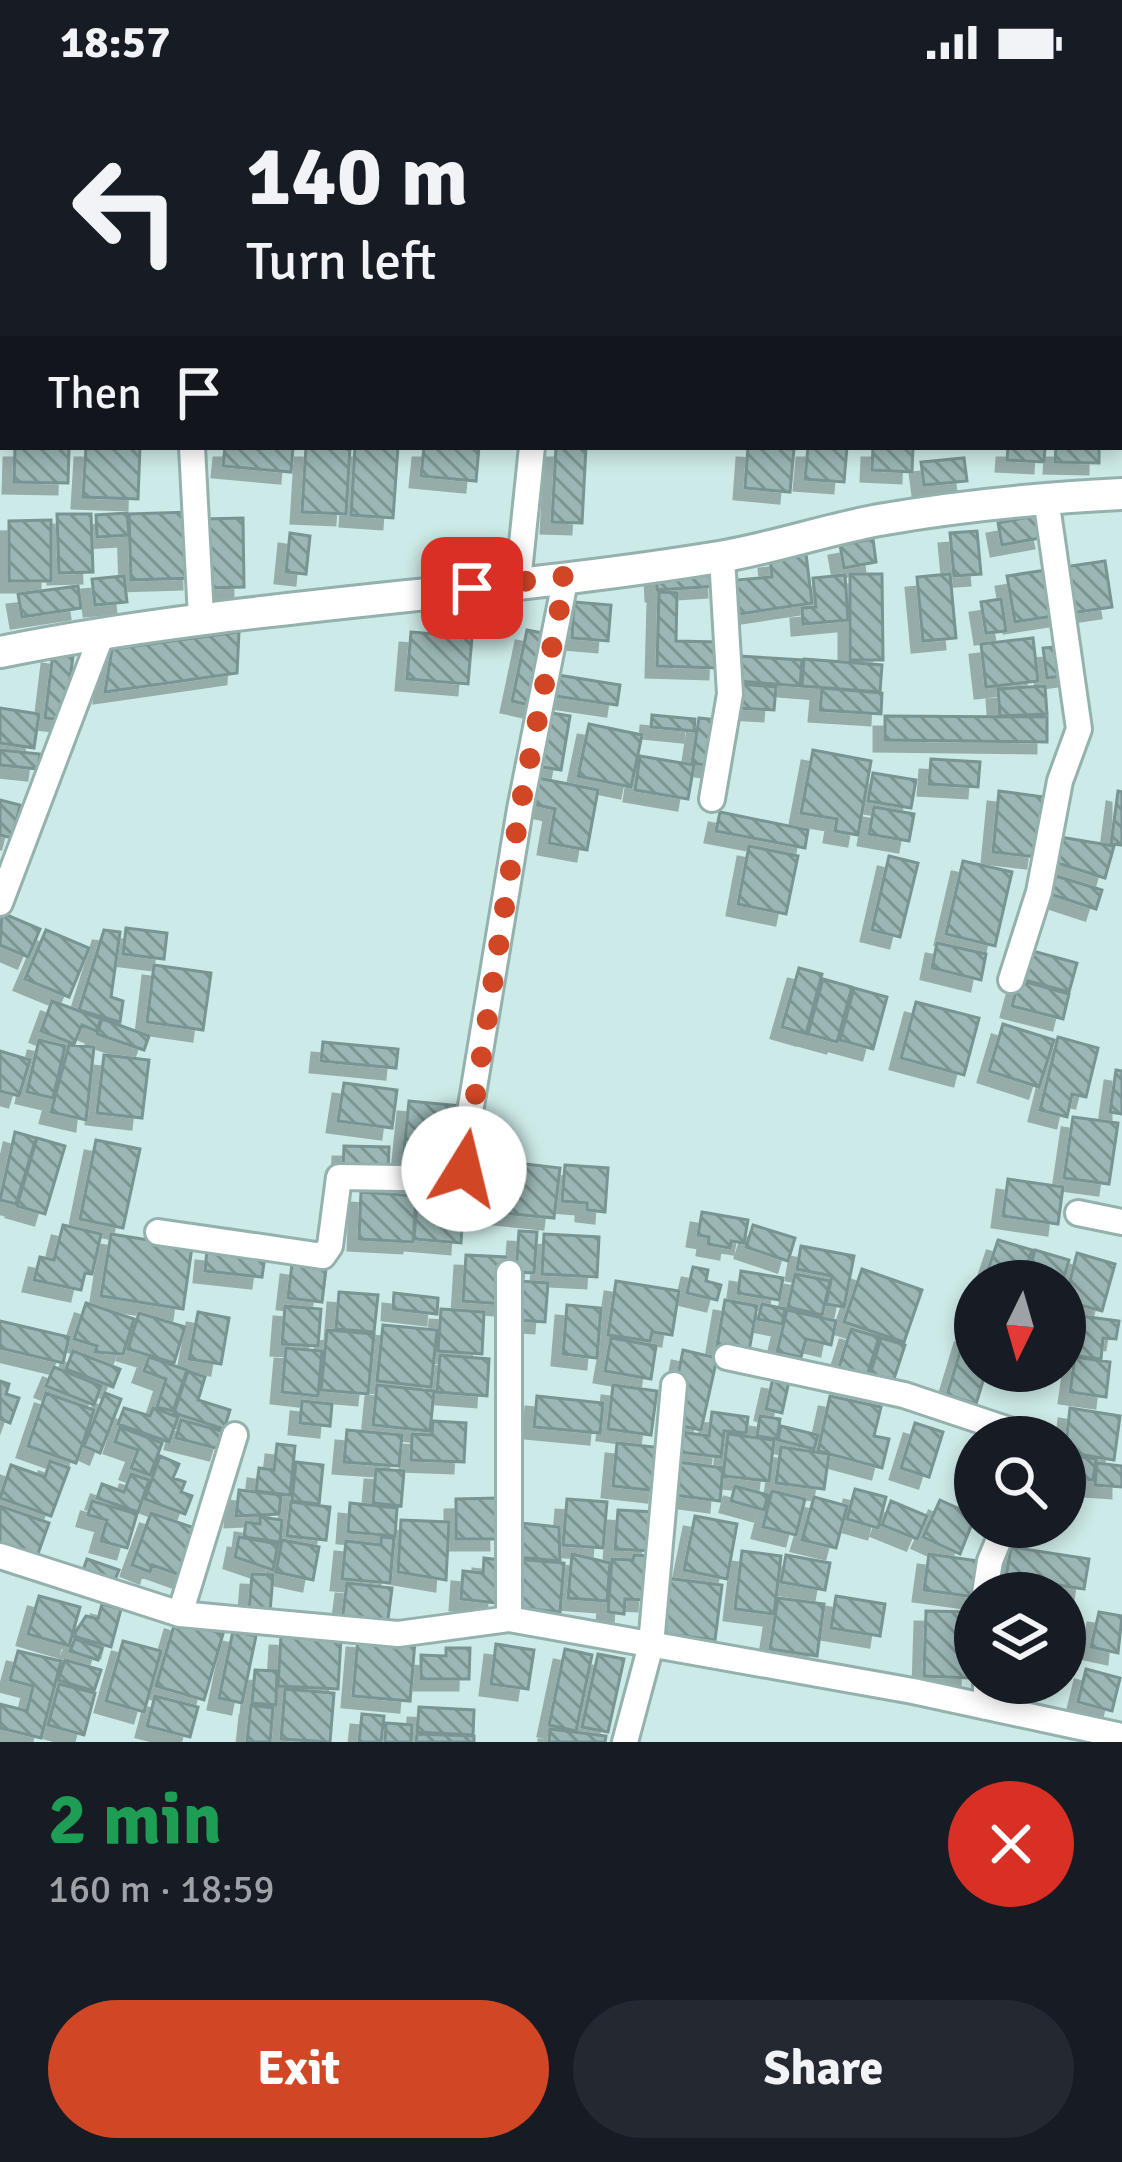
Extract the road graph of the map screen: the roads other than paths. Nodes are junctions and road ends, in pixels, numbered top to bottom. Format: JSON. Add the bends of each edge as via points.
{"nodes":[{"id":1,"x":192,"y":450,"type":"edge"},
{"id":2,"x":532,"y":450,"type":"edge"},
{"id":3,"x":1122,"y":494,"type":"edge"},
{"id":4,"x":1046,"y":498,"type":"junction"},
{"id":5,"x":722,"y":556,"type":"junction"},
{"id":6,"x":566,"y":576,"type":"junction"},
{"id":7,"x":518,"y":582,"type":"junction"},
{"id":8,"x":201,"y":616,"type":"junction"},
{"id":9,"x":103,"y":632,"type":"junction"},
{"id":10,"x":0,"y":652,"type":"edge"},
{"id":11,"x":712,"y":799,"type":"dead end"},
{"id":12,"x":0,"y":903,"type":"edge"},
{"id":13,"x":1011,"y":980,"type":"dead end"},
{"id":14,"x":1078,"y":1213,"type":"dead end"},
{"id":15,"x":1122,"y":1222,"type":"edge"},
{"id":16,"x":158,"y":1232,"type":"dead end"},
{"id":17,"x":509,"y":1273,"type":"dead end"},
{"id":18,"x":727,"y":1357,"type":"dead end"},
{"id":19,"x":674,"y":1385,"type":"dead end"},
{"id":20,"x":967,"y":1416,"type":"edge"},
{"id":21,"x":235,"y":1435,"type":"dead end"},
{"id":22,"x":0,"y":1556,"type":"edge"},
{"id":23,"x":180,"y":1614,"type":"junction"},
{"id":24,"x":508,"y":1619,"type":"junction"},
{"id":25,"x":651,"y":1645,"type":"junction"},
{"id":26,"x":954,"y":1690,"type":"edge"},
{"id":27,"x":1016,"y":1704,"type":"edge"},
{"id":28,"x":1122,"y":1736,"type":"edge"},
{"id":29,"x":625,"y":1742,"type":"edge"}],
"edges":[{"from":1,"to":8,"type":"street"},
{"from":2,"to":7,"type":"street"},
{"from":3,"to":4,"type":"street"},
{"from":4,"to":5,"type":"street","via":[[878,520]]},
{"from":4,"to":13,"type":"street","via":[[1079,729]]},
{"from":5,"to":6,"type":"street"},
{"from":5,"to":11,"type":"street","via":[[730,694]]},
{"from":6,"to":7,"type":"street"},
{"from":6,"to":16,"type":"street","via":[[459,1179],[339,1177],[323,1256]]},
{"from":7,"to":8,"type":"street"},
{"from":8,"to":9,"type":"street"},
{"from":9,"to":10,"type":"street"},
{"from":9,"to":12,"type":"street"},
{"from":14,"to":15,"type":"street"},
{"from":17,"to":24,"type":"street"},
{"from":18,"to":20,"type":"street"},
{"from":19,"to":25,"type":"street"},
{"from":21,"to":23,"type":"street"},
{"from":22,"to":23,"type":"street"},
{"from":23,"to":24,"type":"street","via":[[398,1634]]},
{"from":24,"to":25,"type":"street"},
{"from":25,"to":26,"type":"street"},
{"from":25,"to":29,"type":"street"},
{"from":27,"to":28,"type":"street"}]}
